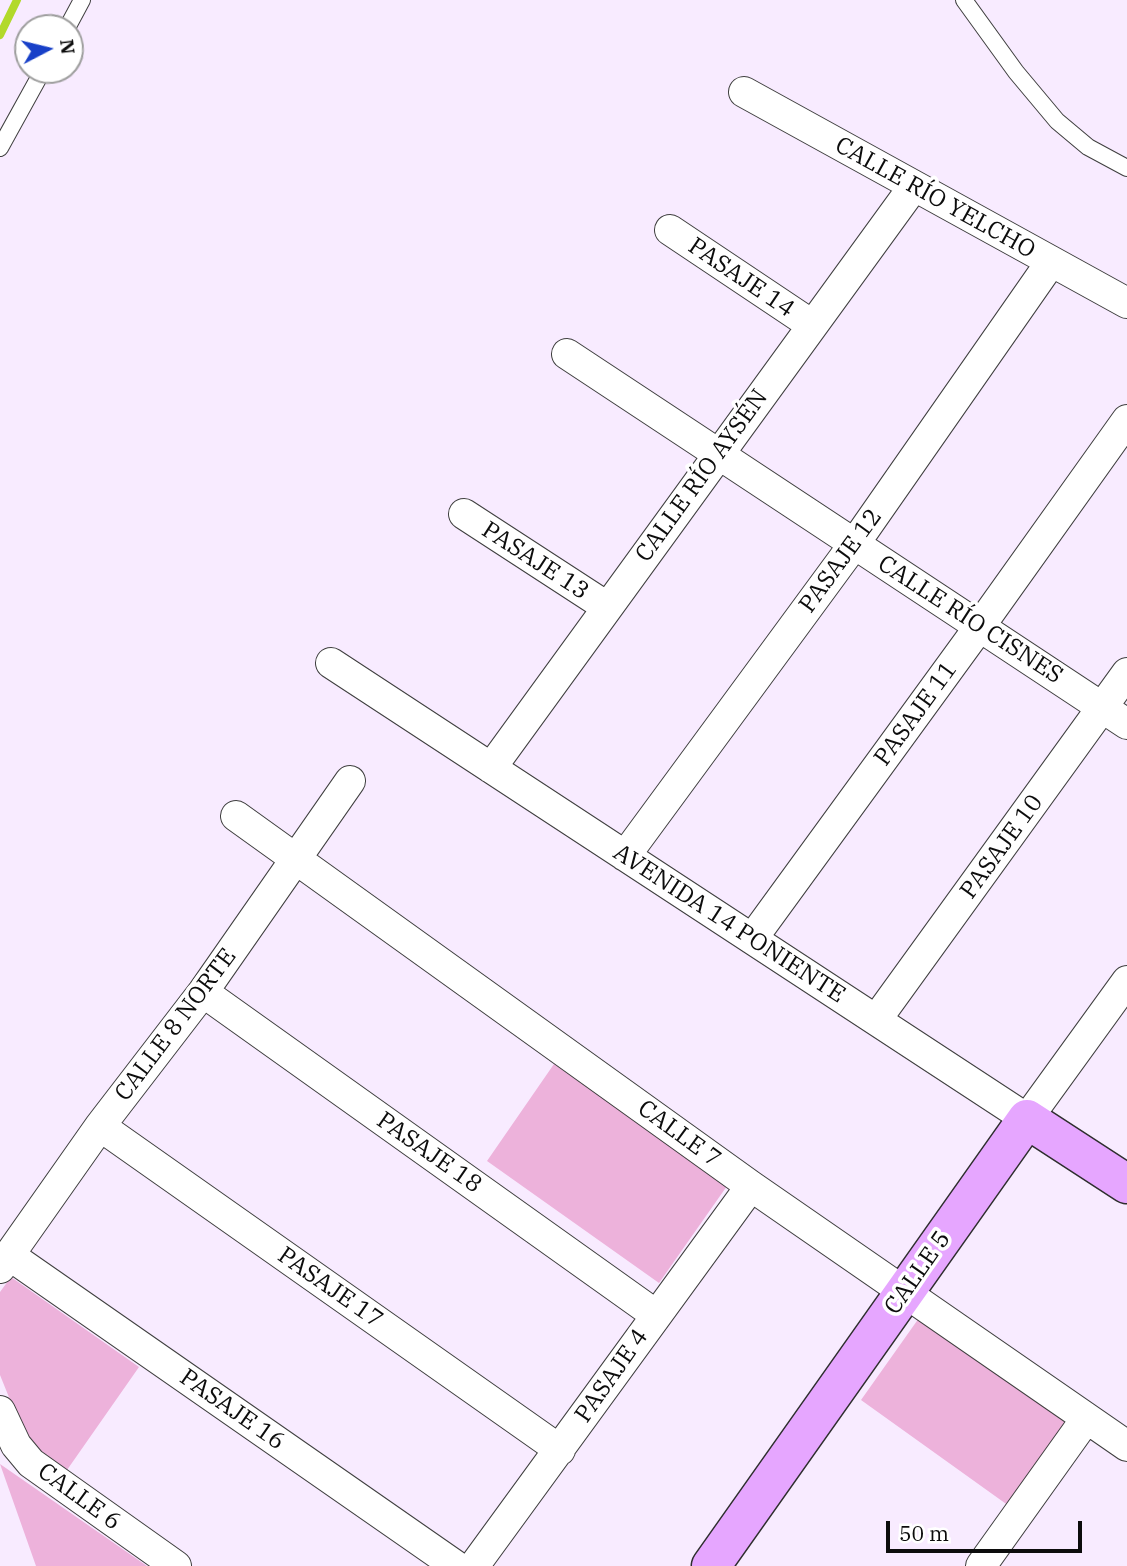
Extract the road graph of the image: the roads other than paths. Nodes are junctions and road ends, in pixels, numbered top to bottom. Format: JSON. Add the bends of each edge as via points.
{"nodes":[{"id":1,"x":964,"y":0,"type":"edge"},
{"id":2,"x":35,"y":84,"type":"edge"},
{"id":3,"x":744,"y":92,"type":"dead end"},
{"id":4,"x":0,"y":148,"type":"edge"},
{"id":5,"x":1127,"y":168,"type":"edge"},
{"id":6,"x":914,"y":186,"type":"junction"},
{"id":7,"x":670,"y":230,"type":"dead end"},
{"id":8,"x":1051,"y":262,"type":"junction"},
{"id":9,"x":1127,"y":303,"type":"edge"},
{"id":10,"x":813,"y":325,"type":"junction"},
{"id":11,"x":567,"y":354,"type":"dead end"},
{"id":12,"x":1127,"y":419,"type":"edge"},
{"id":13,"x":719,"y":453,"type":"junction"},
{"id":14,"x":464,"y":514,"type":"dead end"},
{"id":15,"x":855,"y":543,"type":"junction"},
{"id":16,"x":607,"y":607,"type":"junction"},
{"id":17,"x":980,"y":626,"type":"junction"},
{"id":18,"x":331,"y":663,"type":"dead end"},
{"id":19,"x":1127,"y":673,"type":"edge"},
{"id":20,"x":1115,"y":716,"type":"edge"},
{"id":21,"x":491,"y":768,"type":"junction"},
{"id":22,"x":350,"y":781,"type":"dead end"},
{"id":23,"x":236,"y":816,"type":"dead end"},
{"id":24,"x":625,"y":856,"type":"junction"},
{"id":25,"x":297,"y":859,"type":"junction"},
{"id":26,"x":752,"y":939,"type":"junction"},
{"id":27,"x":1127,"y":981,"type":"edge"},
{"id":28,"x":203,"y":992,"type":"junction"},
{"id":29,"x":876,"y":1020,"type":"junction"},
{"id":30,"x":1027,"y":1119,"type":"junction"},
{"id":31,"x":100,"y":1126,"type":"junction"},
{"id":32,"x":1127,"y":1184,"type":"edge"},
{"id":33,"x":751,"y":1186,"type":"junction"},
{"id":34,"x":4,"y":1261,"type":"edge"},
{"id":35,"x":905,"y":1292,"type":"junction"},
{"id":36,"x":656,"y":1315,"type":"junction"},
{"id":37,"x":0,"y":1411,"type":"edge"},
{"id":38,"x":1086,"y":1419,"type":"junction"},
{"id":39,"x":1127,"y":1446,"type":"edge"},
{"id":40,"x":560,"y":1450,"type":"junction"},
{"id":41,"x":176,"y":1566,"type":"edge"},
{"id":42,"x":456,"y":1566,"type":"edge"},
{"id":43,"x":474,"y":1566,"type":"edge"},
{"id":44,"x":711,"y":1566,"type":"edge"},
{"id":45,"x":981,"y":1566,"type":"edge"}],
"edges":[{"from":1,"to":5,"type":"lane","via":[[1057,121],[1088,147]]},
{"from":2,"to":4,"type":"lane"},
{"from":3,"to":6,"type":"street","name":"CALLE RÍO YELCHO"},
{"from":6,"to":8,"type":"street","name":"CALLE RÍO YELCHO"},
{"from":6,"to":10,"type":"street","name":"CALLE RÍO AYSÉN"},
{"from":7,"to":10,"type":"street","name":"PASAJE 14"},
{"from":8,"to":9,"type":"street","name":"CALLE RÍO YELCHO"},
{"from":8,"to":15,"type":"street","name":"PASAJE 12"},
{"from":10,"to":13,"type":"street","name":"CALLE RÍO AYSÉN"},
{"from":11,"to":13,"type":"street","name":"CALLE RÍO CISNES"},
{"from":12,"to":17,"type":"street","name":"PASAJE 11"},
{"from":13,"to":15,"type":"street","name":"CALLE RÍO CISNES"},
{"from":13,"to":16,"type":"street","name":"CALLE RÍO AYSÉN"},
{"from":14,"to":16,"type":"street","name":"PASAJE 13"},
{"from":15,"to":17,"type":"street","name":"CALLE RÍO CISNES"},
{"from":15,"to":24,"type":"street","name":"PASAJE 12"},
{"from":16,"to":21,"type":"street","name":"CALLE RÍO AYSÉN"},
{"from":17,"to":20,"type":"street","name":"CALLE RÍO CISNES"},
{"from":17,"to":26,"type":"street","name":"PASAJE 11"},
{"from":18,"to":21,"type":"street","name":"AVENIDA 14 PONIENTE"},
{"from":19,"to":20,"type":"street","name":"PASAJE 10"},
{"from":20,"to":29,"type":"street","name":"PASAJE 10"},
{"from":21,"to":24,"type":"street","name":"AVENIDA 14 PONIENTE"},
{"from":22,"to":25,"type":"street","name":"CALLE 8 NORTE"},
{"from":23,"to":25,"type":"street","name":"CALLE 7"},
{"from":24,"to":26,"type":"street","name":"AVENIDA 14 PONIENTE"},
{"from":25,"to":28,"type":"street","name":"CALLE 8 NORTE"},
{"from":25,"to":33,"type":"street","name":"CALLE 7"},
{"from":26,"to":29,"type":"street","name":"AVENIDA 14 PONIENTE"},
{"from":27,"to":30,"type":"street","name":"CALLE 5"},
{"from":28,"to":31,"type":"street","name":"CALLE 8 NORTE"},
{"from":28,"to":36,"type":"street","name":"PASAJE 18"},
{"from":29,"to":30,"type":"street","name":"AVENIDA 14 PONIENTE"},
{"from":30,"to":32,"type":"street","name":"AVENIDA 14 PONIENTE"},
{"from":30,"to":35,"type":"street","name":"CALLE 5"},
{"from":31,"to":34,"type":"street","name":"CALLE 8 NORTE"},
{"from":31,"to":40,"type":"street","name":"PASAJE 17"},
{"from":33,"to":35,"type":"street","name":"CALLE 7"},
{"from":33,"to":36,"type":"street","name":"PASAJE 4"},
{"from":34,"to":42,"type":"street","name":"PASAJE 16"},
{"from":35,"to":38,"type":"street","name":"CALLE 7"},
{"from":35,"to":44,"type":"street","name":"CALLE 5"},
{"from":36,"to":40,"type":"street","name":"PASAJE 4"},
{"from":37,"to":41,"type":"street","name":"CALLE 6","via":[[16,1445],[32,1464]]},
{"from":38,"to":39,"type":"street","name":"CALLE 7"},
{"from":38,"to":45,"type":"street"},
{"from":40,"to":43,"type":"street","name":"PASAJE 4"}]}
